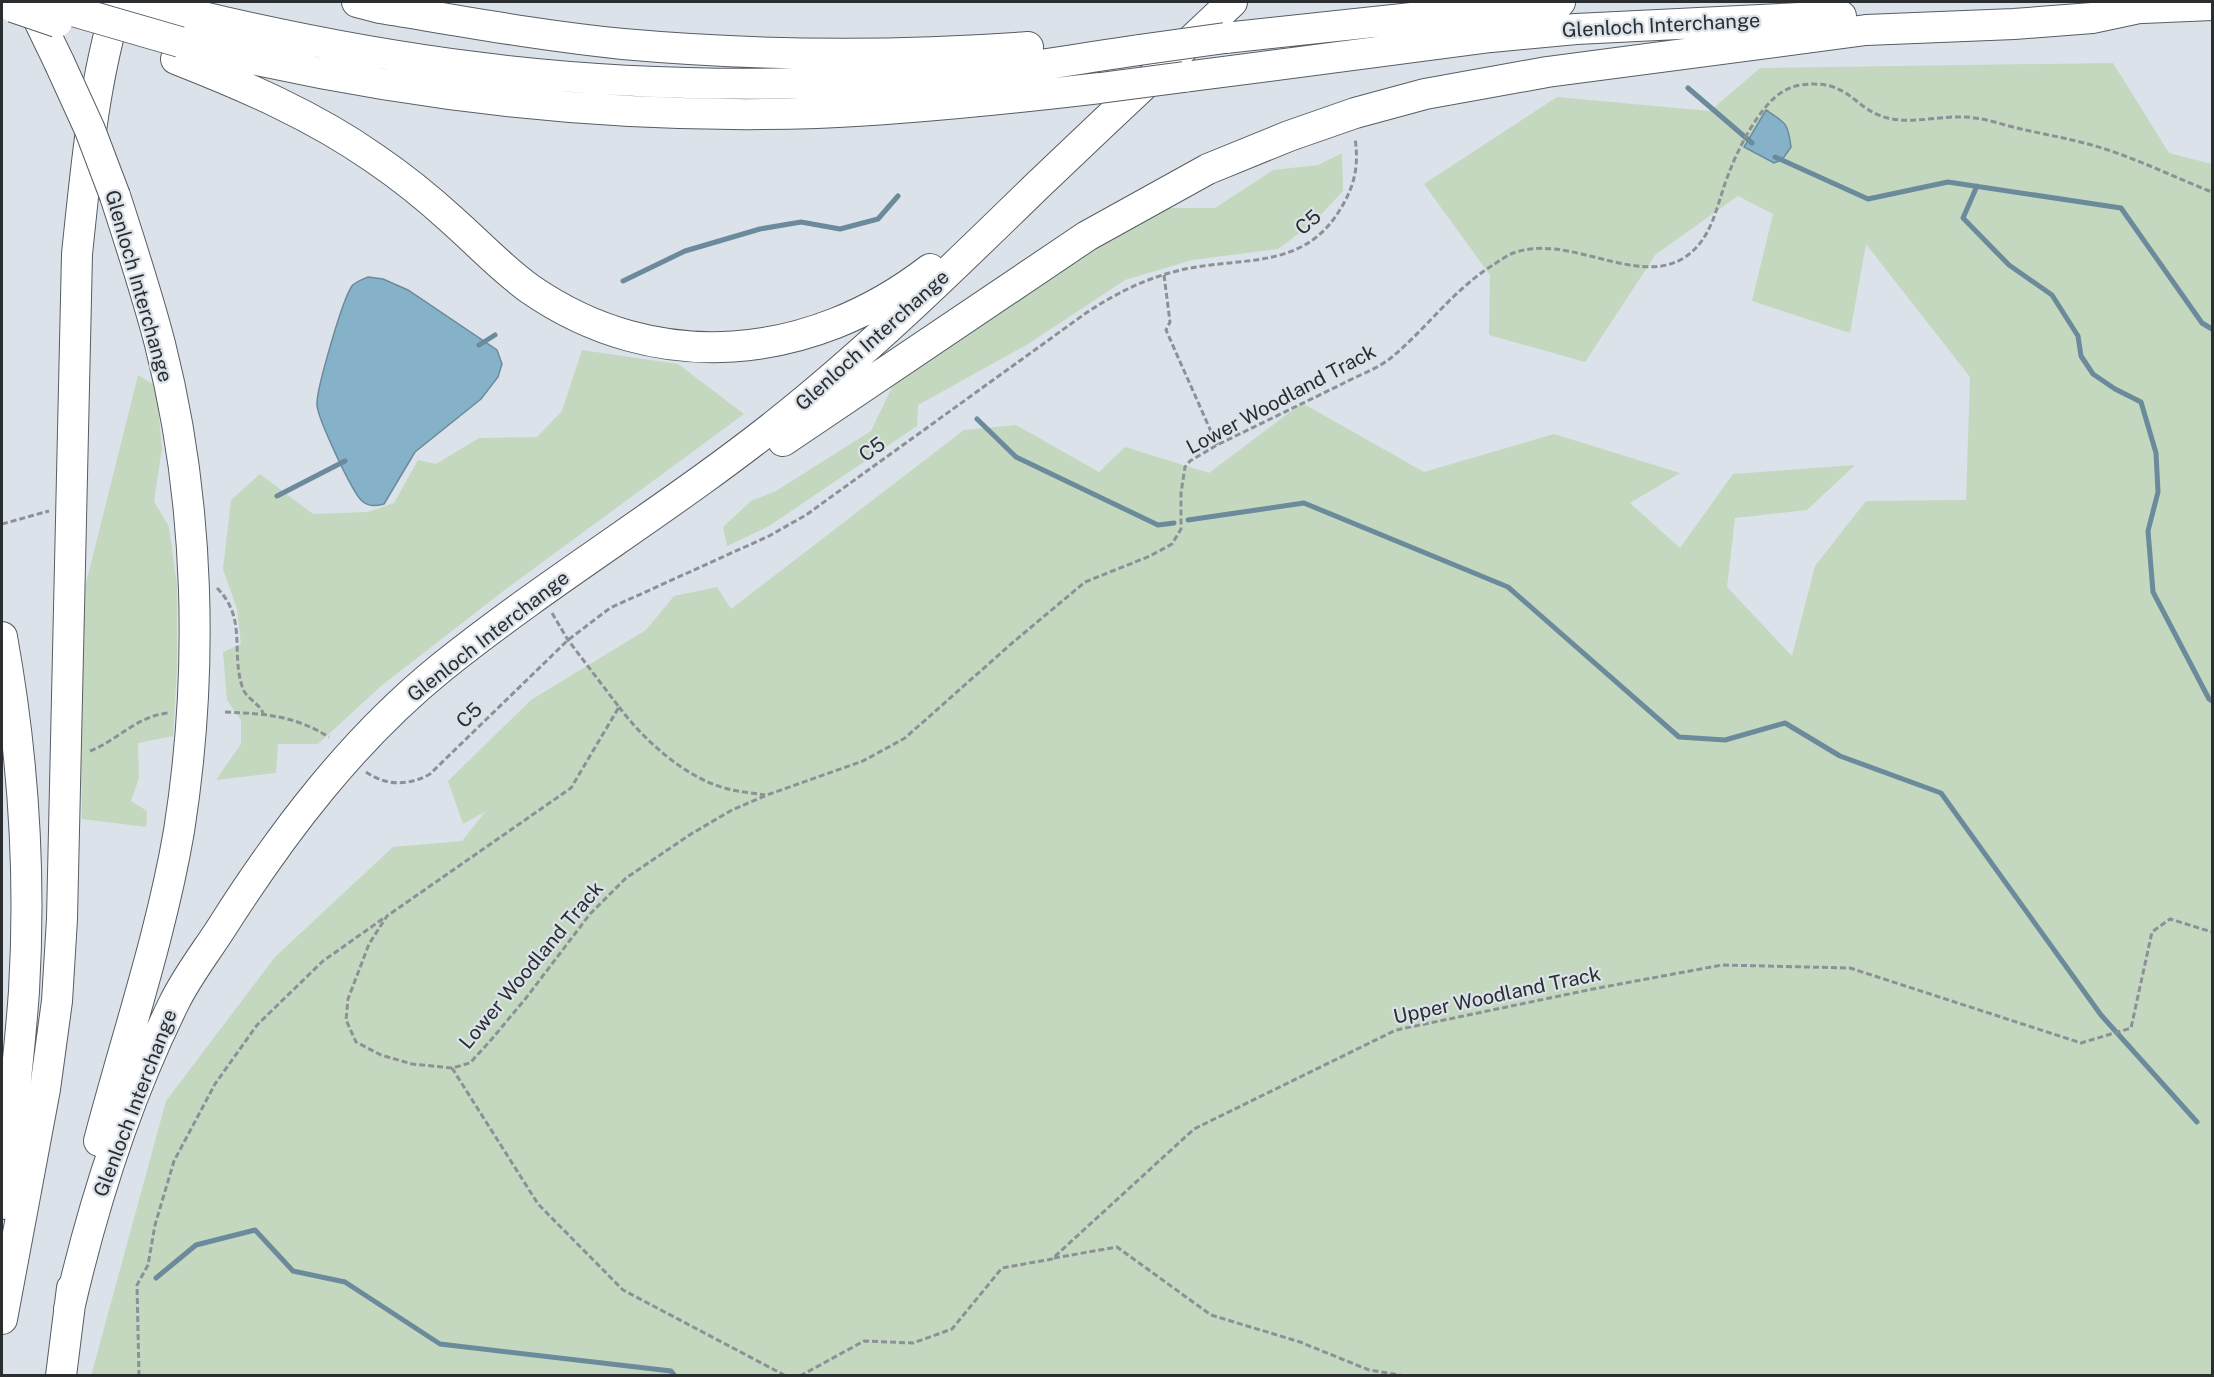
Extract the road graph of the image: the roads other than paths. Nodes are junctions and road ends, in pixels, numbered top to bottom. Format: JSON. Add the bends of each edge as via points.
{"nodes":[{"id":1,"x":105,"y":2,"type":"edge"},
{"id":2,"x":118,"y":2,"type":"edge"},
{"id":3,"x":142,"y":2,"type":"edge"},
{"id":4,"x":357,"y":2,"type":"edge"},
{"id":5,"x":1232,"y":2,"type":"edge"},
{"id":6,"x":1560,"y":2,"type":"edge"},
{"id":7,"x":2212,"y":5,"type":"edge"},
{"id":8,"x":2139,"y":8,"type":"junction"},
{"id":9,"x":39,"y":9,"type":"edge"},
{"id":10,"x":181,"y":38,"type":"junction"},
{"id":11,"x":1139,"y":50,"type":"junction"},
{"id":12,"x":1039,"y":185,"type":"junction"},
{"id":13,"x":77,"y":254,"type":"junction"},
{"id":14,"x":608,"y":546,"type":"junction"},
{"id":15,"x":2,"y":637,"type":"edge"},
{"id":16,"x":2,"y":1204,"type":"edge"},
{"id":17,"x":69,"y":1309,"type":"junction"},
{"id":18,"x":2,"y":1318,"type":"edge"},
{"id":19,"x":61,"y":1376,"type":"edge"}],
"edges":[{"from":1,"to":13,"type":"highway","via":[[88,73],[78,150]]},
{"from":2,"to":13,"type":"highway","name":"Glenloch Interchange","via":[[94,110]]},
{"from":3,"to":10,"type":"highway","name":"Glenloch Interchange"},
{"from":4,"to":11,"type":"highway","via":[[527,32],[703,50],[896,54],[1085,43]]},
{"from":5,"to":12,"type":"highway","name":"Glenloch Interchange"},
{"from":6,"to":11,"type":"highway","name":"Glenloch Interchange","bridge":true},
{"from":7,"to":8,"type":"highway","name":"Glenloch Interchange"},
{"from":8,"to":10,"type":"highway","name":"Glenloch Interchange","bridge":true,"via":[[1904,13],[1576,29],[967,104],[826,112],[628,110],[440,93],[227,54]]},
{"from":8,"to":14,"type":"highway","via":[[2092,18],[1866,30],[1535,74],[1425,94],[1289,135],[1208,169],[1086,236],[740,470]]},
{"from":9,"to":10,"type":"highway","name":"Glenloch Interchange","bridge":true},
{"from":9,"to":17,"type":"highway","name":"Glenloch Interchange","bridge":true,"via":[[115,196],[160,346],[188,507],[194,589],[195,674],[178,831],[163,911],[95,1156]]},
{"from":10,"to":11,"type":"highway","name":"Glenloch Interchange","via":[[304,40],[425,60],[629,80],[785,84],[1011,69]]},
{"from":10,"to":12,"type":"highway","via":[[240,85],[366,152],[418,190],[512,275],[543,297],[620,333],[680,346],[758,345],[813,332],[868,310],[904,289]]},
{"from":12,"to":14,"type":"highway","name":"Glenloch Interchange","via":[[837,374],[694,486]]},
{"from":13,"to":18,"type":"highway","name":"Glenloch Interchange","via":[[57,1001],[45,1089]]},
{"from":14,"to":17,"type":"highway","name":"Glenloch Interchange","via":[[447,663],[394,710],[339,765],[253,879],[176,999],[140,1079],[98,1199]]},
{"from":15,"to":16,"type":"highway","via":[[20,769],[27,899],[21,1029]]},
{"from":17,"to":19,"type":"highway"}]}
